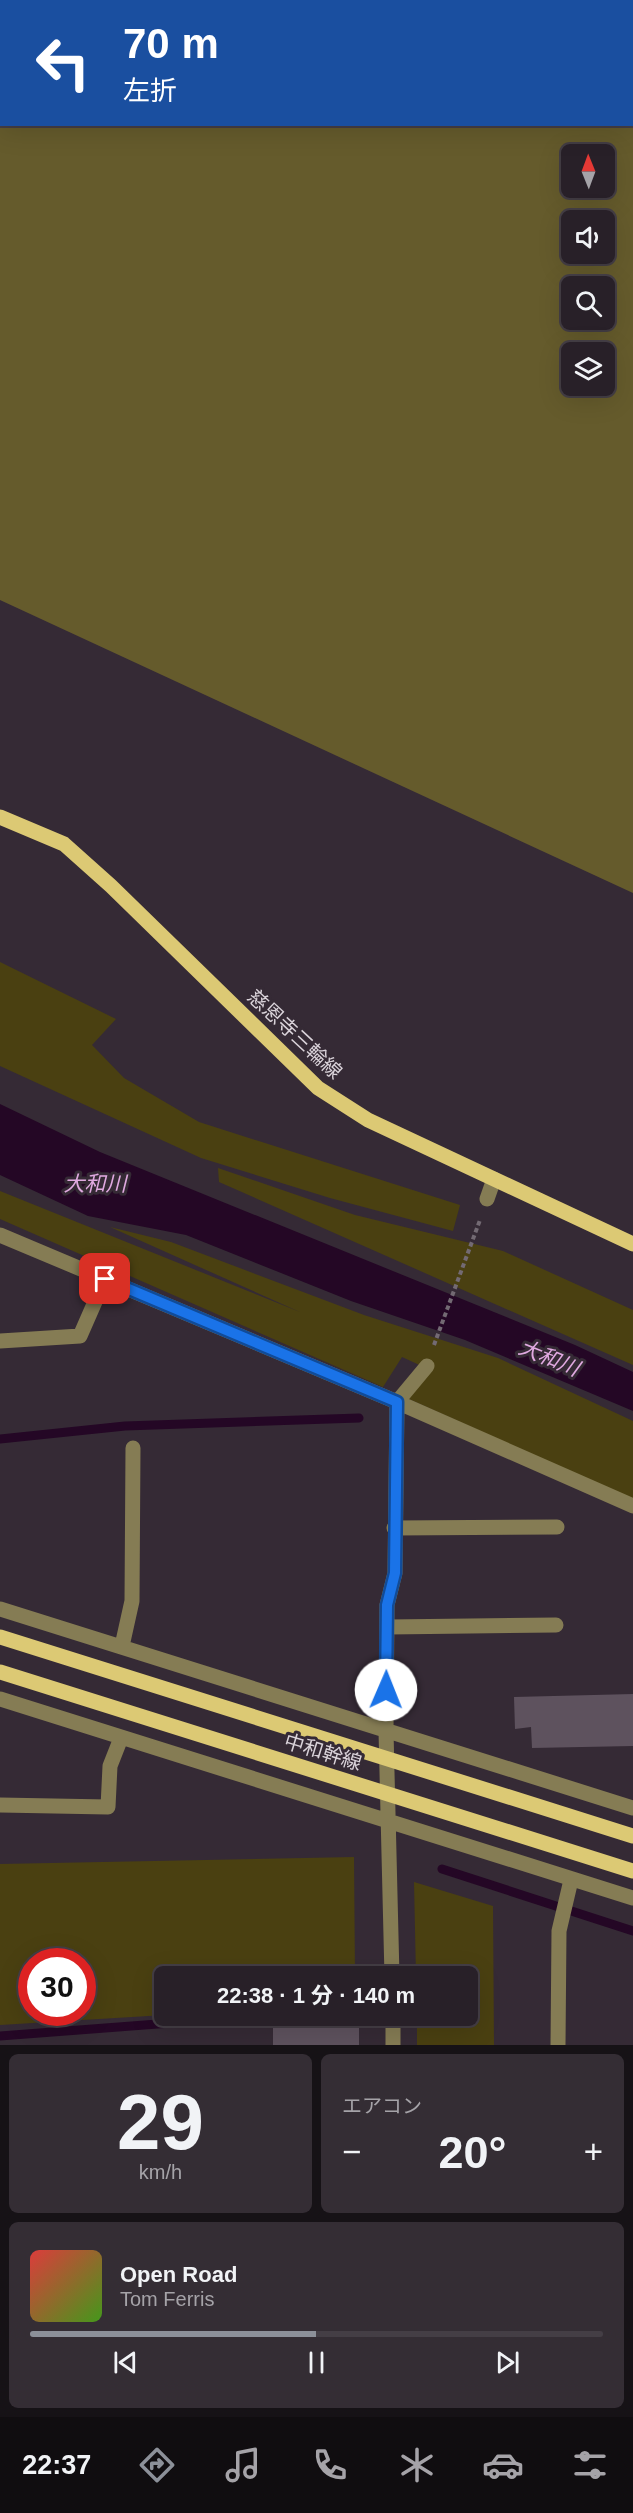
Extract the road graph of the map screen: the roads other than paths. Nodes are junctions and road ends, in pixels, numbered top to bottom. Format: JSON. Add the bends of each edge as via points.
{"nodes":[{"id":1,"x":0,"y":817,"type":"edge"},
{"id":2,"x":494,"y":1179,"type":"junction"},
{"id":3,"x":487,"y":1199,"type":"road end"},
{"id":4,"x":0,"y":1235,"type":"edge"},
{"id":5,"x":633,"y":1244,"type":"edge"},
{"id":6,"x":105,"y":1279,"type":"junction"},
{"id":7,"x":0,"y":1341,"type":"edge"},
{"id":8,"x":427,"y":1366,"type":"road end"},
{"id":9,"x":397,"y":1402,"type":"junction"},
{"id":10,"x":133,"y":1448,"type":"dead end"},
{"id":11,"x":633,"y":1506,"type":"edge"},
{"id":12,"x":394,"y":1527,"type":"junction"},
{"id":13,"x":557,"y":1527,"type":"dead end"},
{"id":14,"x":0,"y":1609,"type":"edge"},
{"id":15,"x":556,"y":1624,"type":"dead end"},
{"id":16,"x":388,"y":1627,"type":"junction"},
{"id":17,"x":0,"y":1637,"type":"edge"},
{"id":18,"x":122,"y":1646,"type":"junction"},
{"id":19,"x":0,"y":1672,"type":"edge"},
{"id":20,"x":0,"y":1699,"type":"edge"},
{"id":21,"x":386,"y":1731,"type":"junction"},
{"id":22,"x":121,"y":1738,"type":"junction"},
{"id":23,"x":0,"y":1805,"type":"edge"},
{"id":24,"x":633,"y":1808,"type":"edge"},
{"id":25,"x":388,"y":1820,"type":"junction"},
{"id":26,"x":633,"y":1836,"type":"edge"},
{"id":27,"x":633,"y":1871,"type":"edge"},
{"id":28,"x":571,"y":1880,"type":"junction"},
{"id":29,"x":633,"y":1898,"type":"edge"},
{"id":30,"x":392,"y":1966,"type":"edge"},
{"id":31,"x":393,"y":2026,"type":"edge"},
{"id":32,"x":393,"y":2045,"type":"edge"},
{"id":33,"x":558,"y":2045,"type":"edge"}],
"edges":[{"from":1,"to":2,"type":"main road","name":"慈恩寺三輪線","via":[[64,843],[318,1088],[368,1120]]},
{"from":2,"to":3,"type":"street"},
{"from":2,"to":5,"type":"main road","name":"慈恩寺三輪線"},
{"from":4,"to":6,"type":"street"},
{"from":6,"to":7,"type":"street","via":[[80,1336]]},
{"from":6,"to":9,"type":"street"},
{"from":8,"to":9,"type":"street"},
{"from":9,"to":11,"type":"street"},
{"from":9,"to":12,"type":"street"},
{"from":10,"to":18,"type":"street","via":[[132,1601]]},
{"from":12,"to":13,"type":"street"},
{"from":12,"to":16,"type":"street","via":[[395,1573],[387,1605]]},
{"from":14,"to":18,"type":"street"},
{"from":15,"to":16,"type":"street"},
{"from":16,"to":21,"type":"street"},
{"from":17,"to":26,"type":"main road","name":"中和幹線"},
{"from":18,"to":21,"type":"street"},
{"from":19,"to":27,"type":"main road","name":"中和幹線"},
{"from":20,"to":22,"type":"street"},
{"from":21,"to":24,"type":"street"},
{"from":21,"to":25,"type":"street"},
{"from":22,"to":23,"type":"street","via":[[110,1766],[108,1807]]},
{"from":22,"to":25,"type":"street"},
{"from":25,"to":28,"type":"street"},
{"from":25,"to":30,"type":"street"},
{"from":28,"to":29,"type":"street"},
{"from":28,"to":33,"type":"street","via":[[559,1931]]},
{"from":31,"to":32,"type":"street"}]}
